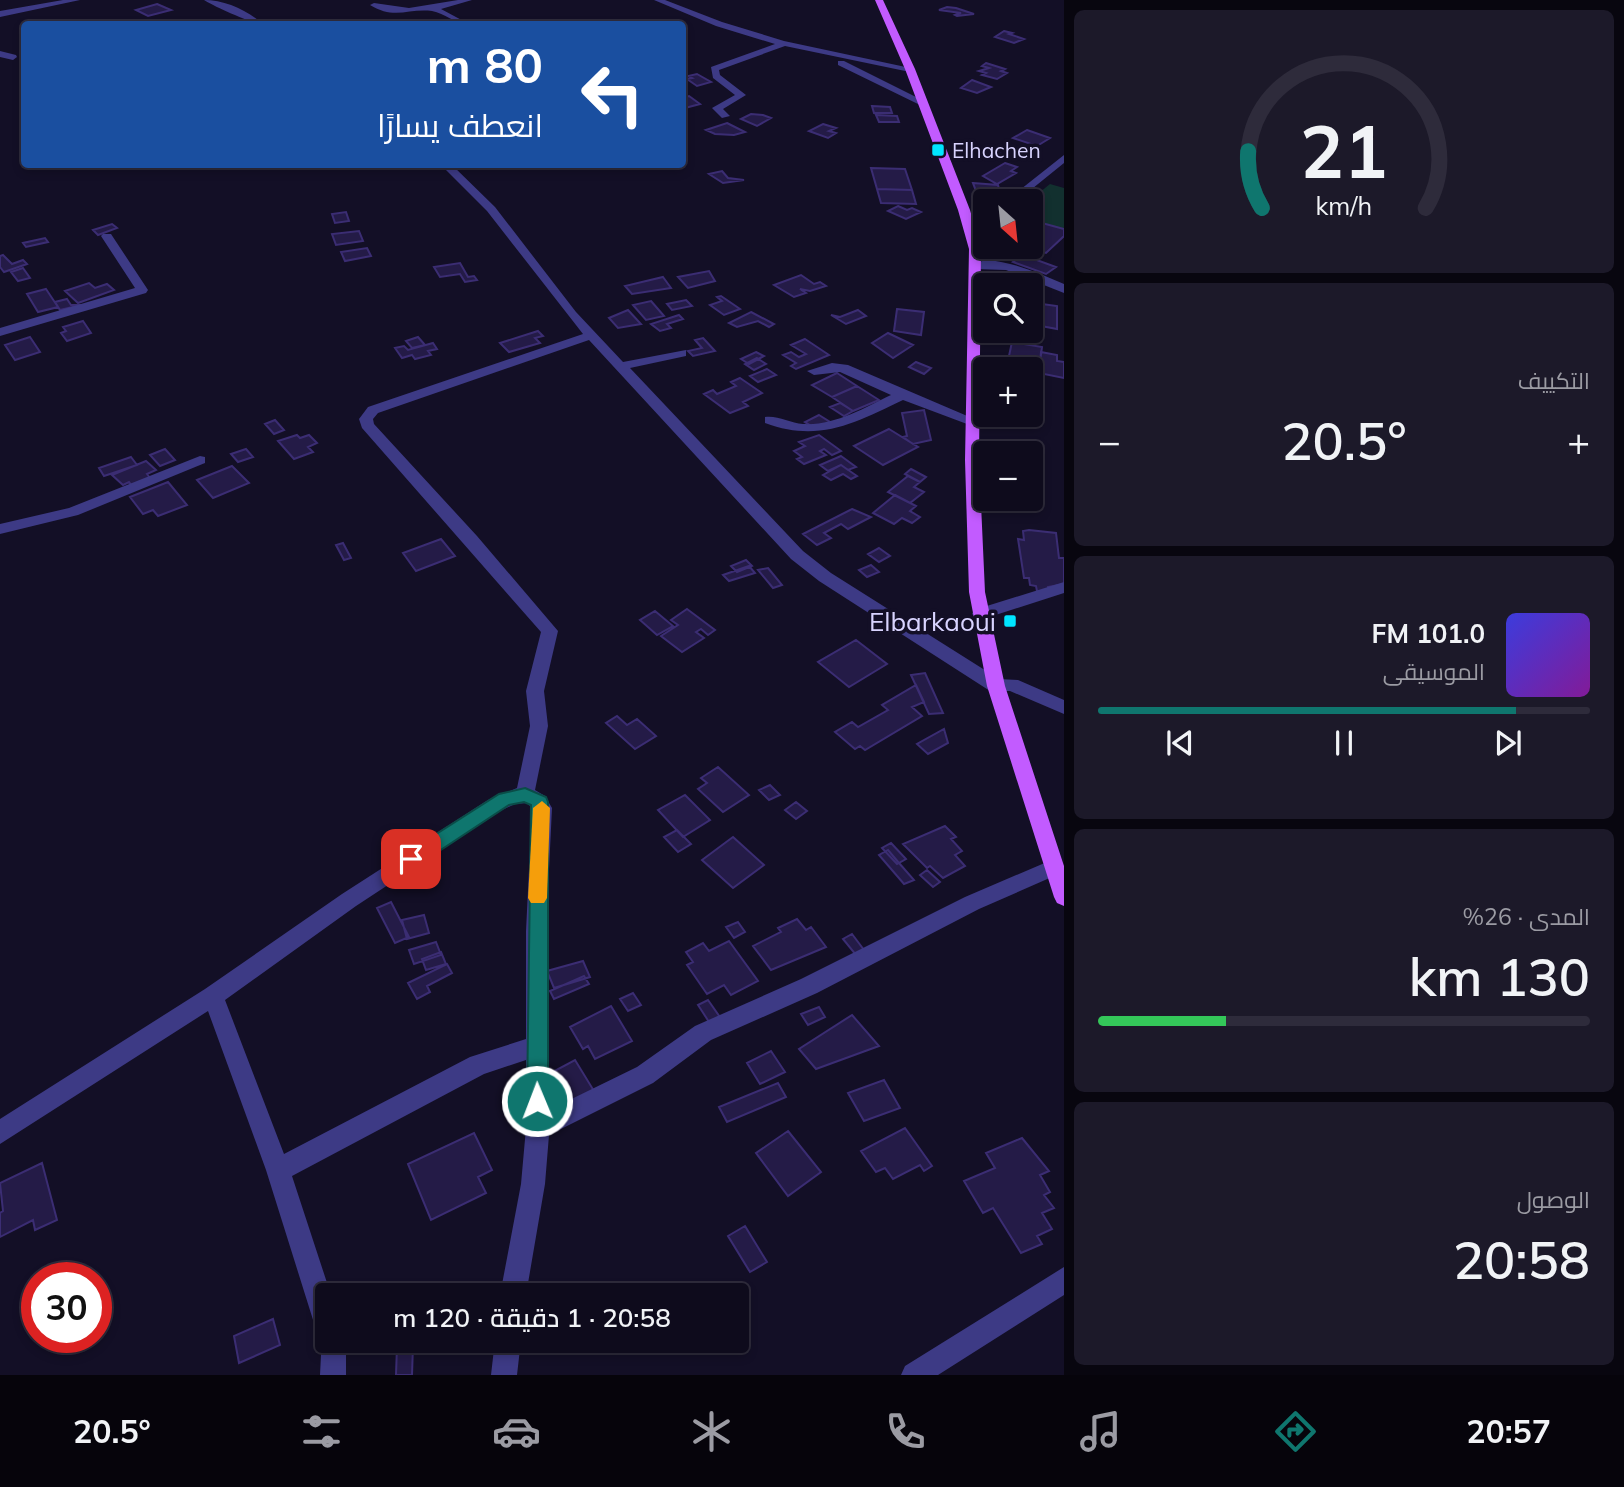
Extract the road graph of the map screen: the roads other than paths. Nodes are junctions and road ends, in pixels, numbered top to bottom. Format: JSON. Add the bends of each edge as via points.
{"nodes":[{"id":1,"x":76,"y":0,"type":"edge"},
{"id":2,"x":208,"y":0,"type":"edge"},
{"id":3,"x":468,"y":0,"type":"edge"},
{"id":4,"x":658,"y":0,"type":"edge"},
{"id":5,"x":879,"y":0,"type":"edge"},
{"id":6,"x":374,"y":5,"type":"dead end"},
{"id":7,"x":433,"y":8,"type":"junction"},
{"id":8,"x":0,"y":14,"type":"edge"},
{"id":9,"x":255,"y":21,"type":"edge"},
{"id":10,"x":459,"y":21,"type":"edge"},
{"id":11,"x":783,"y":44,"type":"junction"},
{"id":12,"x":795,"y":47,"type":"junction"},
{"id":13,"x":3,"y":51,"type":"edge"},
{"id":14,"x":13,"y":57,"type":"dead end"},
{"id":15,"x":910,"y":69,"type":"junction"},
{"id":16,"x":923,"y":103,"type":"junction"},
{"id":17,"x":725,"y":116,"type":"dead end"},
{"id":18,"x":1064,"y":158,"type":"edge"},
{"id":19,"x":449,"y":168,"type":"edge"},
{"id":20,"x":1026,"y":189,"type":"edge"},
{"id":21,"x":107,"y":236,"type":"dead end"},
{"id":22,"x":972,"y":237,"type":"joint"},
{"id":23,"x":975,"y":265,"type":"junction"},
{"id":24,"x":1064,"y":289,"type":"edge"},
{"id":25,"x":0,"y":332,"type":"edge"},
{"id":26,"x":592,"y":335,"type":"junction"},
{"id":27,"x":681,"y":353,"type":"dead end"},
{"id":28,"x":623,"y":366,"type":"junction"},
{"id":29,"x":814,"y":371,"type":"dead end"},
{"id":30,"x":902,"y":395,"type":"junction"},
{"id":31,"x":770,"y":420,"type":"dead end"},
{"id":32,"x":972,"y":421,"type":"junction"},
{"id":33,"x":200,"y":460,"type":"dead end"},
{"id":34,"x":0,"y":529,"type":"edge"},
{"id":35,"x":1064,"y":587,"type":"edge"},
{"id":36,"x":980,"y":614,"type":"junction"},
{"id":37,"x":996,"y":686,"type":"junction"},
{"id":38,"x":1064,"y":707,"type":"edge"},
{"id":39,"x":525,"y":795,"type":"junction"},
{"id":40,"x":1054,"y":867,"type":"junction"},
{"id":41,"x":1064,"y":897,"type":"edge"},
{"id":42,"x":213,"y":996,"type":"junction"},
{"id":43,"x":536,"y":1046,"type":"junction"},
{"id":44,"x":538,"y":1128,"type":"junction"},
{"id":45,"x":0,"y":1132,"type":"edge"},
{"id":46,"x":278,"y":1170,"type":"junction"},
{"id":47,"x":1064,"y":1280,"type":"edge"},
{"id":48,"x":515,"y":1283,"type":"edge"},
{"id":49,"x":315,"y":1286,"type":"edge"},
{"id":50,"x":333,"y":1353,"type":"edge"},
{"id":51,"x":507,"y":1353,"type":"edge"},
{"id":52,"x":333,"y":1375,"type":"edge"},
{"id":53,"x":504,"y":1375,"type":"edge"},
{"id":54,"x":914,"y":1375,"type":"edge"}],
"edges":[{"from":1,"to":8,"type":"street"},
{"from":2,"to":9,"type":"street"},
{"from":3,"to":7,"type":"street"},
{"from":4,"to":11,"type":"street"},
{"from":5,"to":15,"type":"main road"},
{"from":6,"to":7,"type":"street","via":[[397,11]]},
{"from":7,"to":10,"type":"street"},
{"from":11,"to":12,"type":"street"},
{"from":11,"to":17,"type":"street","via":[[714,69],[716,76],[741,95],[718,108]]},
{"from":12,"to":15,"type":"street"},
{"from":12,"to":16,"type":"street"},
{"from":13,"to":14,"type":"street"},
{"from":15,"to":16,"type":"main road"},
{"from":16,"to":22,"type":"main road"},
{"from":18,"to":20,"type":"street"},
{"from":19,"to":26,"type":"street","via":[[491,209]]},
{"from":21,"to":25,"type":"street","via":[[142,290]]},
{"from":22,"to":23,"type":"main road"},
{"from":23,"to":24,"type":"street","via":[[995,264]]},
{"from":23,"to":32,"type":"main road"},
{"from":26,"to":28,"type":"street"},
{"from":26,"to":39,"type":"street","via":[[373,410],[366,419],[550,631],[535,691],[539,726]]},
{"from":27,"to":28,"type":"street"},
{"from":28,"to":37,"type":"street","via":[[797,555]]},
{"from":29,"to":30,"type":"street","via":[[843,368]]},
{"from":30,"to":31,"type":"street","via":[[819,429],[791,428]]},
{"from":30,"to":32,"type":"street"},
{"from":32,"to":36,"type":"main road","via":[[974,560]]},
{"from":33,"to":34,"type":"street","via":[[73,512]]},
{"from":35,"to":36,"type":"street"},
{"from":36,"to":37,"type":"main road"},
{"from":37,"to":38,"type":"street","via":[[1012,685]]},
{"from":37,"to":40,"type":"main road"},
{"from":39,"to":42,"type":"street","via":[[495,805]]},
{"from":39,"to":43,"type":"street","via":[[540,802],[542,808]]},
{"from":40,"to":41,"type":"main road"},
{"from":40,"to":44,"type":"street","via":[[703,1033],[645,1075]]},
{"from":42,"to":45,"type":"street"},
{"from":42,"to":46,"type":"street"},
{"from":43,"to":44,"type":"street"},
{"from":43,"to":46,"type":"street","via":[[478,1065]]},
{"from":44,"to":48,"type":"street"},
{"from":46,"to":49,"type":"street"},
{"from":47,"to":54,"type":"street"},
{"from":50,"to":52,"type":"street"},
{"from":51,"to":53,"type":"street"}]}
